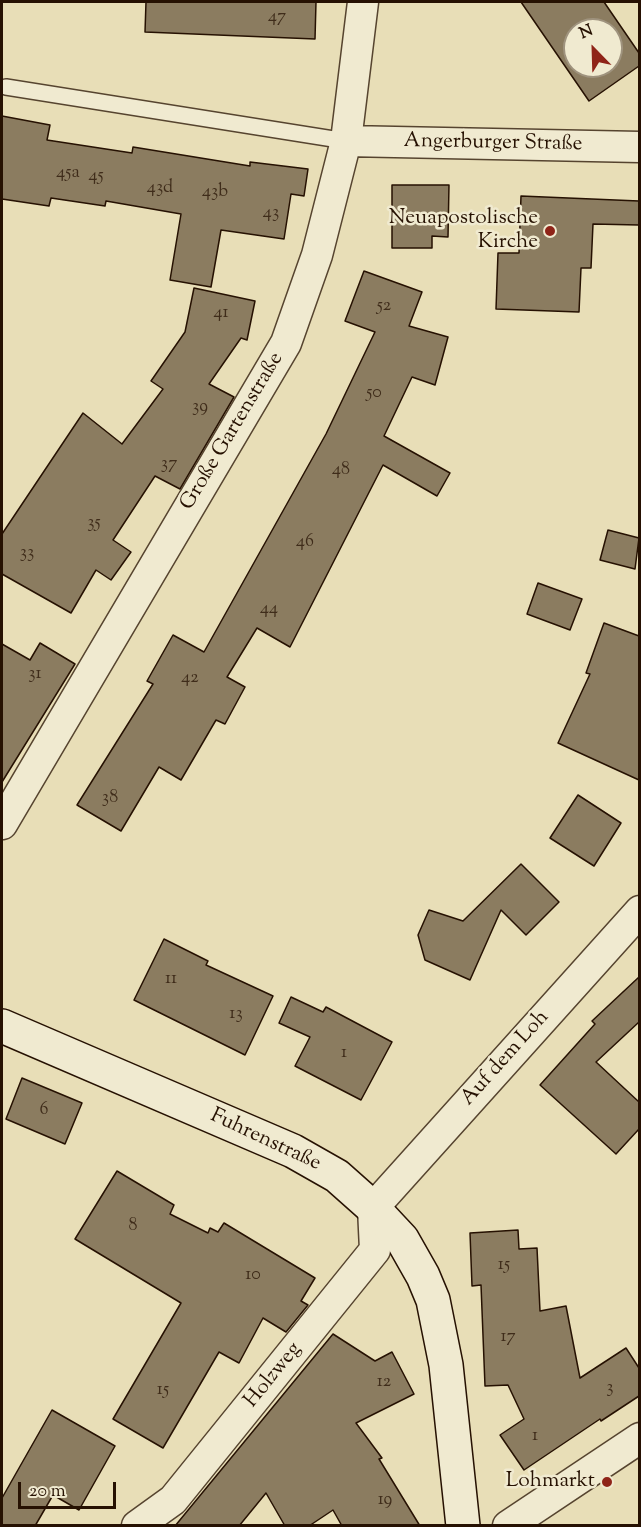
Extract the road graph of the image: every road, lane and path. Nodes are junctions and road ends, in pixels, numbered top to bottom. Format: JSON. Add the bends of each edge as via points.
{"nodes":[{"id":1,"x":363,"y":2,"type":"edge"},
{"id":2,"x":6,"y":87,"type":"dead end"},
{"id":3,"x":346,"y":141,"type":"junction"},
{"id":4,"x":639,"y":147,"type":"edge"},
{"id":5,"x":2,"y":824,"type":"edge"},
{"id":6,"x":639,"y":911,"type":"edge"},
{"id":7,"x":2,"y":1026,"type":"edge"},
{"id":8,"x":373,"y":1208,"type":"junction"},
{"id":9,"x":639,"y":1438,"type":"edge"},
{"id":10,"x":137,"y":1526,"type":"edge"},
{"id":11,"x":463,"y":1526,"type":"edge"},
{"id":12,"x":508,"y":1526,"type":"edge"}],
"edges":[{"from":1,"to":3,"type":"street","name":"Große Gartenstraße"},
{"from":2,"to":3,"type":"lane"},
{"from":3,"to":4,"type":"street","name":"Angerburger Straße"},
{"from":3,"to":5,"type":"street","name":"Große Gartenstraße","via":[[317,255],[286,343]]},
{"from":6,"to":8,"type":"street","name":"Auf dem Loh"},
{"from":7,"to":8,"type":"street","name":"Fuhrenstraße","via":[[293,1150],[337,1176]]},
{"from":8,"to":10,"type":"street","name":"Holzweg","via":[[375,1250],[173,1500]]},
{"from":8,"to":11,"type":"street","name":"Fuhrenstraße","via":[[402,1239],[433,1300],[446,1365]]},
{"from":9,"to":12,"type":"street"}]}
